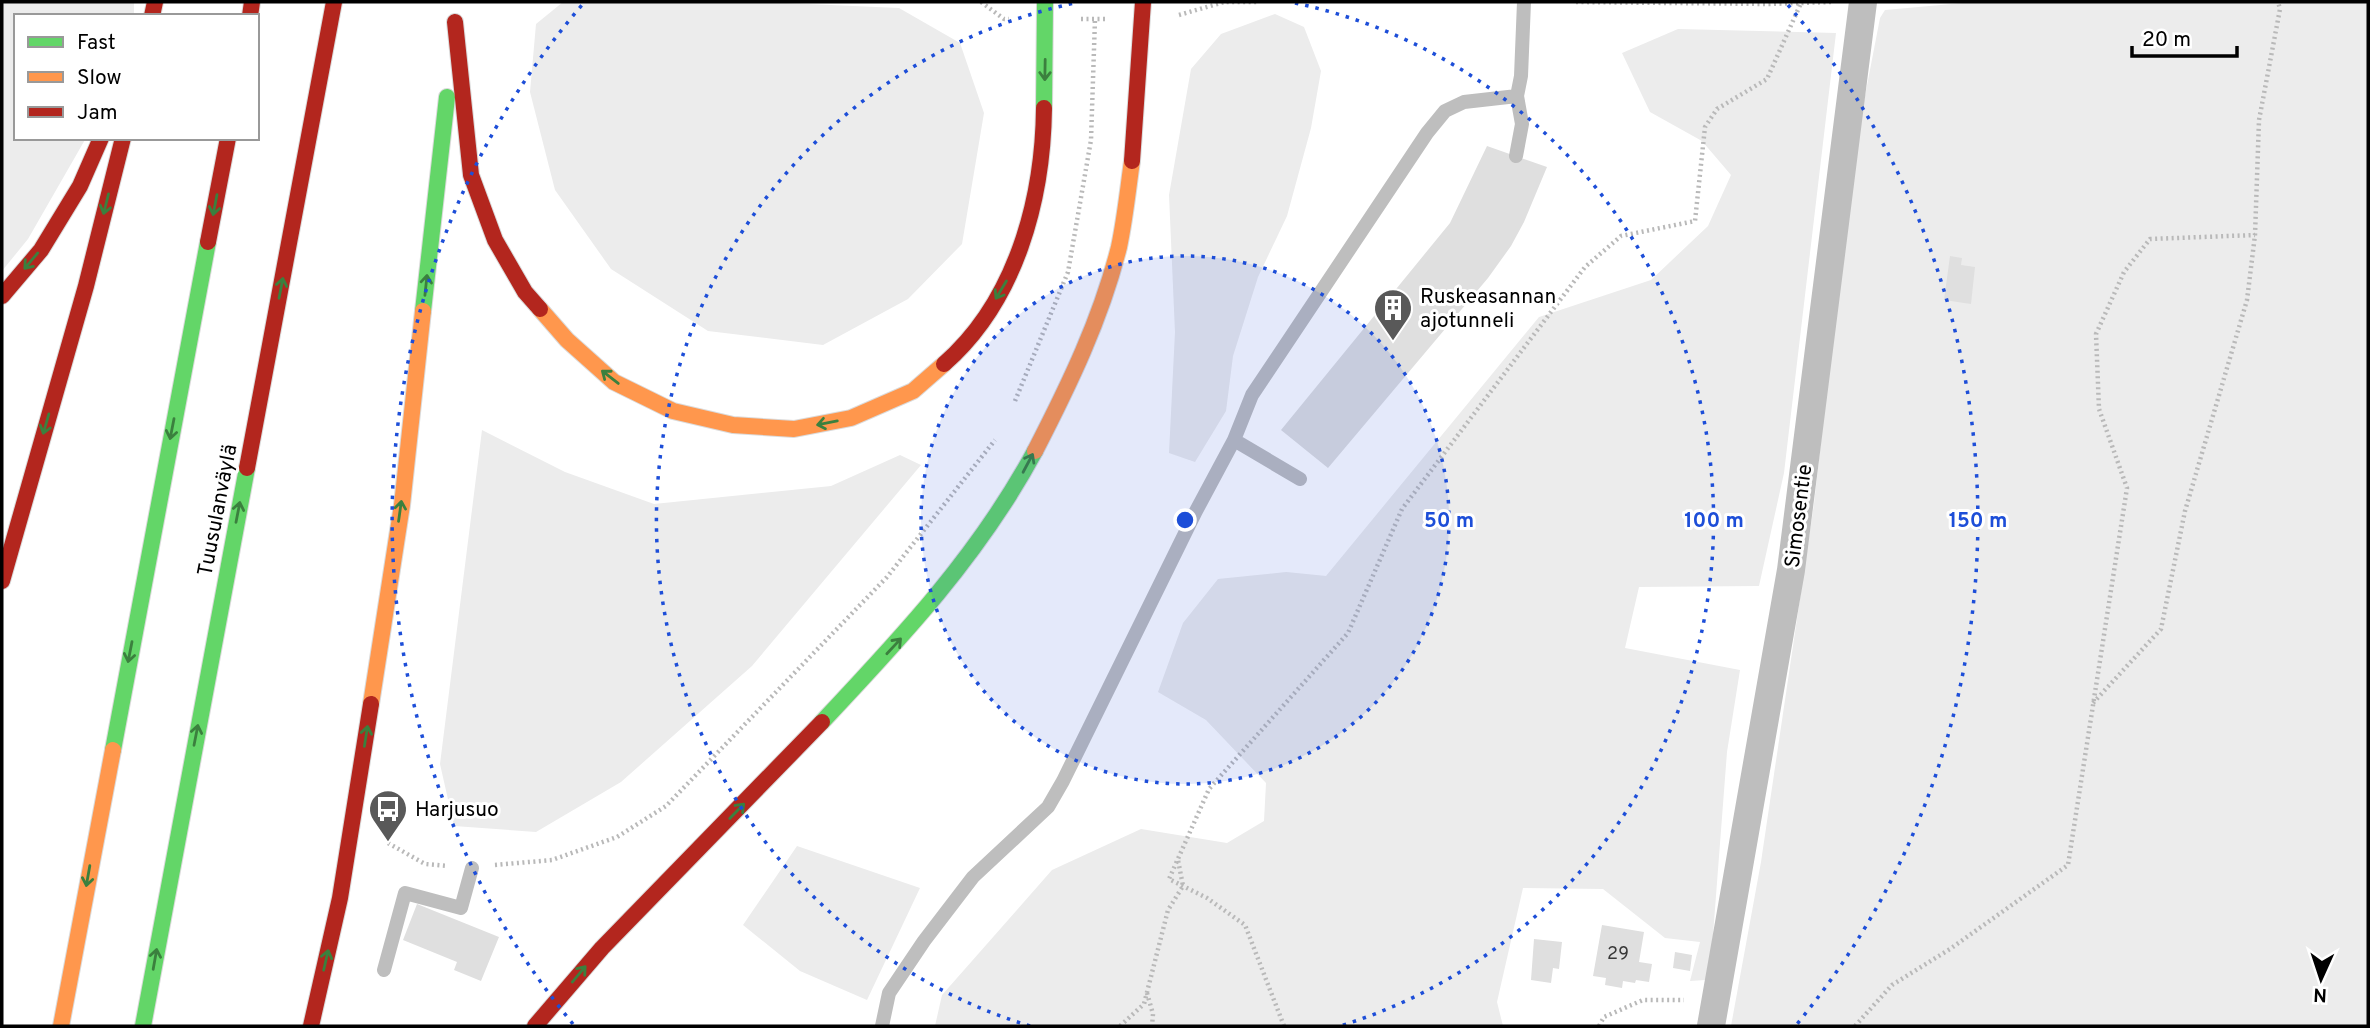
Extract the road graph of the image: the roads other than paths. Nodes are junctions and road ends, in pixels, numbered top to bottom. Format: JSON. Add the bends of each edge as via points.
{"nodes":[{"id":1,"x":334,"y":2,"type":"edge"},
{"id":2,"x":456,"y":2,"type":"edge"},
{"id":3,"x":1045,"y":2,"type":"edge"},
{"id":4,"x":1143,"y":2,"type":"edge"},
{"id":5,"x":1524,"y":2,"type":"edge"},
{"id":6,"x":1863,"y":2,"type":"edge"},
{"id":7,"x":455,"y":22,"type":"junction"},
{"id":8,"x":1517,"y":96,"type":"junction"},
{"id":9,"x":100,"y":140,"type":"edge"},
{"id":10,"x":122,"y":140,"type":"edge"},
{"id":11,"x":228,"y":140,"type":"edge"},
{"id":12,"x":1516,"y":156,"type":"dead end"},
{"id":13,"x":2,"y":296,"type":"edge"},
{"id":14,"x":1234,"y":440,"type":"junction"},
{"id":15,"x":1300,"y":479,"type":"dead end"},
{"id":16,"x":2,"y":581,"type":"edge"},
{"id":17,"x":472,"y":867,"type":"road end"},
{"id":18,"x":384,"y":970,"type":"dead end"},
{"id":19,"x":1713,"y":1013,"type":"edge"},
{"id":20,"x":61,"y":1026,"type":"edge"},
{"id":21,"x":143,"y":1026,"type":"edge"},
{"id":22,"x":311,"y":1026,"type":"edge"},
{"id":23,"x":535,"y":1026,"type":"edge"},
{"id":24,"x":882,"y":1026,"type":"edge"}],
"edges":[{"from":21,"to":1,"type":"highway","name":"Tuusulanväylä","one_way":true},
{"from":2,"to":7,"type":"highway"},
{"from":3,"to":7,"type":"highway","one_way":true,"via":[[1044,117],[1033,212],[1006,286],[961,349],[913,391],[851,418],[794,429],[733,425],[673,411],[614,382],[567,340],[524,292],[495,240],[471,175]]},
{"from":23,"to":4,"type":"highway","one_way":true,"via":[[602,947],[914,624],[970,555],[1019,480],[1066,391],[1098,316],[1119,245],[1133,154]]},
{"from":5,"to":8,"type":"lane"},
{"from":6,"to":19,"type":"street","name":"Simosentie","via":[[1791,570]]},
{"from":22,"to":7,"type":"highway","one_way":true,"via":[[340,898],[402,505]]},
{"from":8,"to":12,"type":"lane","via":[[1522,124]]},
{"from":8,"to":14,"type":"lane","via":[[1464,102],[1445,111],[1252,394]]},
{"from":9,"to":13,"type":"highway","one_way":true,"via":[[80,186],[41,250]]},
{"from":10,"to":16,"type":"highway","one_way":true,"via":[[86,286]]},
{"from":11,"to":20,"type":"highway","one_way":true},
{"from":14,"to":15,"type":"lane"},
{"from":14,"to":24,"type":"lane","via":[[1048,807],[973,877],[924,941],[889,993]]},
{"from":17,"to":18,"type":"lane","via":[[461,908],[405,893]]}]}
